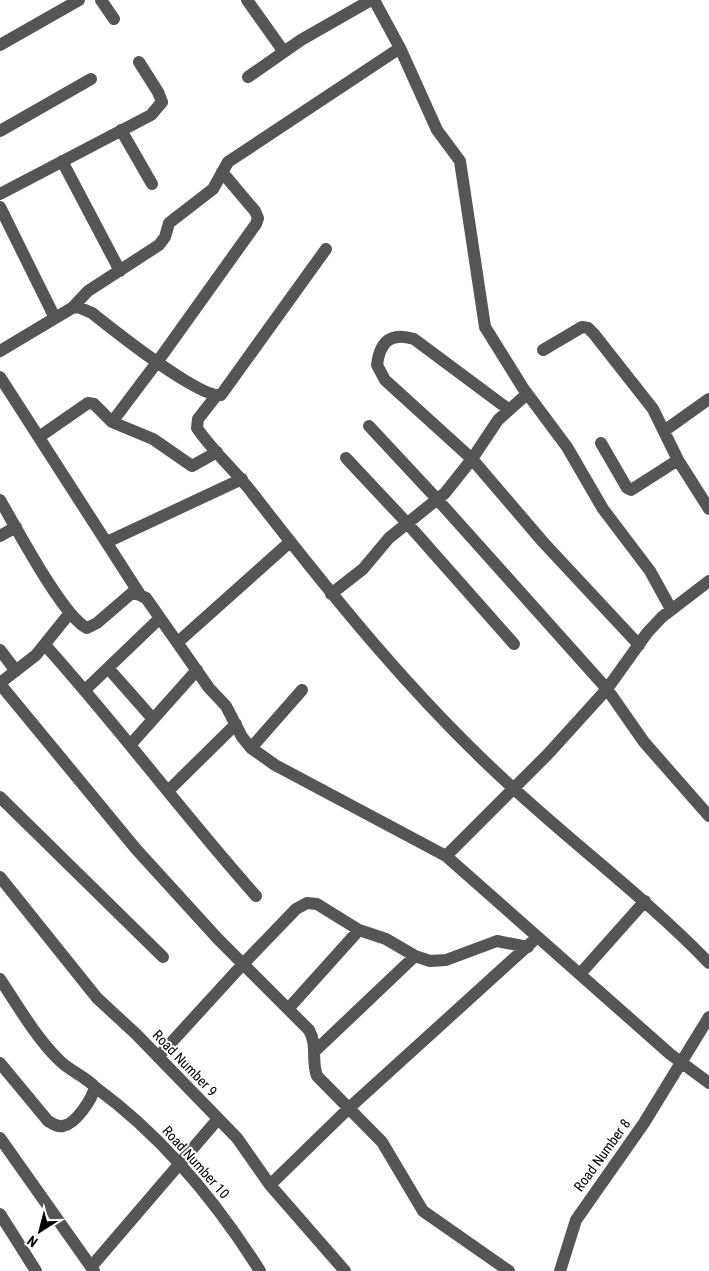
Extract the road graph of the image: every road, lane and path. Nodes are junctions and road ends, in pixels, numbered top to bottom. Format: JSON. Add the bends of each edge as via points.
{"nodes":[{"id":1,"x":79,"y":0,"type":"edge"},
{"id":2,"x":101,"y":0,"type":"edge"},
{"id":3,"x":248,"y":0,"type":"edge"},
{"id":4,"x":372,"y":0,"type":"edge"},
{"id":5,"x":114,"y":19,"type":"dead end"},
{"id":6,"x":0,"y":45,"type":"edge"},
{"id":7,"x":400,"y":48,"type":"junction"},
{"id":8,"x":284,"y":52,"type":"junction"},
{"id":9,"x":139,"y":62,"type":"dead end"},
{"id":10,"x":248,"y":77,"type":"dead end"},
{"id":11,"x":91,"y":79,"type":"dead end"},
{"id":12,"x":122,"y":130,"type":"junction"},
{"id":13,"x":0,"y":131,"type":"edge"},
{"id":14,"x":62,"y":162,"type":"junction"},
{"id":15,"x":222,"y":172,"type":"junction"},
{"id":16,"x":152,"y":184,"type":"dead end"},
{"id":17,"x":0,"y":194,"type":"edge"},
{"id":18,"x":0,"y":207,"type":"edge"},
{"id":19,"x":326,"y":250,"type":"dead end"},
{"id":20,"x":120,"y":271,"type":"junction"},
{"id":21,"x":72,"y":308,"type":"junction"},
{"id":22,"x":55,"y":318,"type":"junction"},
{"id":23,"x":543,"y":350,"type":"dead end"},
{"id":24,"x":0,"y":351,"type":"edge"},
{"id":25,"x":158,"y":361,"type":"junction"},
{"id":26,"x":0,"y":377,"type":"edge"},
{"id":27,"x":527,"y":394,"type":"junction"},
{"id":28,"x":216,"y":396,"type":"junction"},
{"id":29,"x":709,"y":399,"type":"edge"},
{"id":30,"x":508,"y":409,"type":"junction"},
{"id":31,"x":112,"y":422,"type":"junction"},
{"id":32,"x":369,"y":426,"type":"dead end"},
{"id":33,"x":664,"y":431,"type":"junction"},
{"id":34,"x":39,"y":437,"type":"junction"},
{"id":35,"x":601,"y":443,"type":"dead end"},
{"id":36,"x":217,"y":452,"type":"junction"},
{"id":37,"x":346,"y":458,"type":"dead end"},
{"id":38,"x":472,"y":458,"type":"junction"},
{"id":39,"x":678,"y":460,"type":"junction"},
{"id":40,"x":242,"y":479,"type":"junction"},
{"id":41,"x":438,"y":499,"type":"junction"},
{"id":42,"x":0,"y":500,"type":"edge"},
{"id":43,"x":709,"y":508,"type":"edge"},
{"id":44,"x":407,"y":522,"type":"junction"},
{"id":45,"x":16,"y":527,"type":"junction"},
{"id":46,"x":0,"y":536,"type":"edge"},
{"id":47,"x":106,"y":542,"type":"junction"},
{"id":48,"x":290,"y":542,"type":"junction"},
{"id":49,"x":709,"y":581,"type":"edge"},
{"id":50,"x":139,"y":593,"type":"junction"},
{"id":51,"x":331,"y":594,"type":"junction"},
{"id":52,"x":671,"y":610,"type":"junction"},
{"id":53,"x":69,"y":614,"type":"junction"},
{"id":54,"x":160,"y":618,"type":"junction"},
{"id":55,"x":178,"y":642,"type":"junction"},
{"id":56,"x":514,"y":644,"type":"dead end"},
{"id":57,"x":45,"y":645,"type":"junction"},
{"id":58,"x":639,"y":645,"type":"junction"},
{"id":59,"x":0,"y":650,"type":"edge"},
{"id":60,"x":108,"y":668,"type":"junction"},
{"id":61,"x":196,"y":670,"type":"junction"},
{"id":62,"x":16,"y":671,"type":"junction"},
{"id":63,"x":0,"y":684,"type":"edge"},
{"id":64,"x":607,"y":689,"type":"junction"},
{"id":65,"x":85,"y":690,"type":"junction"},
{"id":66,"x":302,"y":690,"type":"dead end"},
{"id":67,"x":153,"y":719,"type":"junction"},
{"id":68,"x":236,"y":724,"type":"junction"},
{"id":69,"x":131,"y":744,"type":"junction"},
{"id":70,"x":251,"y":748,"type":"junction"},
{"id":71,"x":512,"y":787,"type":"junction"},
{"id":72,"x":168,"y":792,"type":"junction"},
{"id":73,"x":0,"y":797,"type":"edge"},
{"id":74,"x":709,"y":816,"type":"edge"},
{"id":75,"x":446,"y":856,"type":"junction"},
{"id":76,"x":0,"y":877,"type":"edge"},
{"id":77,"x":256,"y":896,"type":"dead end"},
{"id":78,"x":645,"y":902,"type":"junction"},
{"id":79,"x":359,"y":930,"type":"junction"},
{"id":80,"x":538,"y":937,"type":"junction"},
{"id":81,"x":528,"y":947,"type":"junction"},
{"id":82,"x":415,"y":956,"type":"junction"},
{"id":83,"x":163,"y":957,"type":"dead end"},
{"id":84,"x":709,"y":963,"type":"edge"},
{"id":85,"x":243,"y":964,"type":"junction"},
{"id":86,"x":580,"y":974,"type":"junction"},
{"id":87,"x":0,"y":979,"type":"edge"},
{"id":88,"x":288,"y":1009,"type":"junction"},
{"id":89,"x":709,"y":1017,"type":"edge"},
{"id":90,"x":315,"y":1051,"type":"junction"},
{"id":91,"x":158,"y":1057,"type":"junction"},
{"id":92,"x":680,"y":1062,"type":"junction"},
{"id":93,"x":0,"y":1063,"type":"edge"},
{"id":94,"x":709,"y":1083,"type":"edge"},
{"id":95,"x":95,"y":1088,"type":"junction"},
{"id":96,"x":349,"y":1108,"type":"junction"},
{"id":97,"x":218,"y":1119,"type":"junction"},
{"id":98,"x":0,"y":1138,"type":"edge"},
{"id":99,"x":178,"y":1163,"type":"junction"},
{"id":100,"x":270,"y":1185,"type":"junction"},
{"id":101,"x":0,"y":1214,"type":"edge"},
{"id":102,"x":92,"y":1269,"type":"edge"},
{"id":103,"x":36,"y":1271,"type":"edge"},
{"id":104,"x":260,"y":1271,"type":"edge"},
{"id":105,"x":345,"y":1271,"type":"edge"},
{"id":106,"x":509,"y":1271,"type":"edge"},
{"id":107,"x":560,"y":1271,"type":"edge"}],
"edges":[{"from":1,"to":6,"type":"street"},
{"from":2,"to":5,"type":"street"},
{"from":3,"to":8,"type":"street"},
{"from":4,"to":7,"type":"street"},
{"from":4,"to":8,"type":"street"},
{"from":7,"to":15,"type":"street","via":[[228,162]]},
{"from":7,"to":27,"type":"street","via":[[437,130],[460,161],[485,327]]},
{"from":8,"to":10,"type":"street"},
{"from":9,"to":12,"type":"street","via":[[162,102],[151,115]]},
{"from":11,"to":13,"type":"street"},
{"from":12,"to":14,"type":"street"},
{"from":12,"to":16,"type":"street"},
{"from":14,"to":17,"type":"street"},
{"from":14,"to":20,"type":"street"},
{"from":15,"to":20,"type":"street","via":[[213,189],[169,223],[160,244]]},
{"from":15,"to":25,"type":"street","via":[[255,212],[256,224]]},
{"from":18,"to":22,"type":"street"},
{"from":19,"to":28,"type":"street","via":[[227,389]]},
{"from":20,"to":21,"type":"street","via":[[88,291]]},
{"from":21,"to":22,"type":"street"},
{"from":21,"to":25,"type":"street","via":[[86,308]]},
{"from":22,"to":24,"type":"street"},
{"from":23,"to":33,"type":"street","via":[[574,329],[588,328],[646,400]]},
{"from":25,"to":28,"type":"street"},
{"from":25,"to":31,"type":"street"},
{"from":26,"to":34,"type":"street"},
{"from":27,"to":30,"type":"street"},
{"from":27,"to":52,"type":"street","via":[[567,447],[612,523],[650,571]]},
{"from":28,"to":36,"type":"street","via":[[196,423],[200,434]]},
{"from":29,"to":33,"type":"street"},
{"from":30,"to":38,"type":"street"},
{"from":30,"to":38,"type":"street","via":[[414,340],[394,337],[381,347],[377,365],[384,380]]},
{"from":31,"to":34,"type":"street","via":[[94,404],[88,403]]},
{"from":31,"to":36,"type":"street","via":[[153,440],[192,466]]},
{"from":32,"to":41,"type":"street"},
{"from":33,"to":39,"type":"street"},
{"from":34,"to":47,"type":"street"},
{"from":35,"to":39,"type":"street","via":[[631,490]]},
{"from":36,"to":40,"type":"street"},
{"from":37,"to":44,"type":"street"},
{"from":38,"to":41,"type":"street"},
{"from":38,"to":58,"type":"street","via":[[543,542]]},
{"from":39,"to":43,"type":"street"},
{"from":40,"to":47,"type":"street"},
{"from":40,"to":48,"type":"street"},
{"from":41,"to":44,"type":"street"},
{"from":41,"to":64,"type":"street"},
{"from":42,"to":45,"type":"street"},
{"from":44,"to":51,"type":"street","via":[[380,547],[363,569]]},
{"from":44,"to":56,"type":"street"},
{"from":45,"to":46,"type":"street"},
{"from":45,"to":53,"type":"street"},
{"from":47,"to":50,"type":"street"},
{"from":48,"to":51,"type":"street"},
{"from":48,"to":55,"type":"street"},
{"from":49,"to":52,"type":"street"},
{"from":50,"to":53,"type":"street","via":[[126,596],[87,628]]},
{"from":50,"to":54,"type":"street"},
{"from":51,"to":71,"type":"street","via":[[449,727]]},
{"from":52,"to":58,"type":"street"},
{"from":53,"to":57,"type":"street"},
{"from":54,"to":55,"type":"street"},
{"from":54,"to":60,"type":"street"},
{"from":55,"to":61,"type":"street"},
{"from":57,"to":62,"type":"street"},
{"from":57,"to":65,"type":"street"},
{"from":58,"to":64,"type":"street"},
{"from":59,"to":62,"type":"street"},
{"from":60,"to":65,"type":"street"},
{"from":60,"to":67,"type":"street"},
{"from":61,"to":67,"type":"street"},
{"from":61,"to":68,"type":"street","via":[[226,706]]},
{"from":62,"to":63,"type":"street"},
{"from":63,"to":85,"type":"street","via":[[136,849]]},
{"from":64,"to":71,"type":"street","via":[[548,754]]},
{"from":64,"to":74,"type":"street","via":[[644,742]]},
{"from":65,"to":69,"type":"street"},
{"from":66,"to":70,"type":"street"},
{"from":67,"to":69,"type":"street"},
{"from":68,"to":70,"type":"street"},
{"from":68,"to":72,"type":"street"},
{"from":69,"to":72,"type":"street"},
{"from":70,"to":75,"type":"street","via":[[276,765]]},
{"from":71,"to":75,"type":"street"},
{"from":71,"to":78,"type":"street"},
{"from":72,"to":77,"type":"street"},
{"from":73,"to":83,"type":"street"},
{"from":75,"to":80,"type":"street"},
{"from":76,"to":91,"type":"street","name":"Road Number 9","via":[[92,992]]},
{"from":78,"to":84,"type":"street"},
{"from":78,"to":86,"type":"street"},
{"from":79,"to":82,"type":"street","via":[[404,948]]},
{"from":79,"to":85,"type":"street","via":[[322,906],[308,903],[296,910]]},
{"from":79,"to":88,"type":"street"},
{"from":80,"to":81,"type":"street"},
{"from":80,"to":86,"type":"street"},
{"from":81,"to":82,"type":"street","via":[[497,941],[446,960],[430,961]]},
{"from":81,"to":96,"type":"street"},
{"from":82,"to":90,"type":"street"},
{"from":85,"to":88,"type":"street"},
{"from":85,"to":91,"type":"street"},
{"from":86,"to":92,"type":"street"},
{"from":87,"to":95,"type":"street","name":"Road Number 10","via":[[57,1059],[70,1071],[90,1081]]},
{"from":88,"to":90,"type":"street","via":[[309,1030]]},
{"from":89,"to":92,"type":"street","name":"Road Number 8"},
{"from":90,"to":96,"type":"street","via":[[312,1064],[317,1076]]},
{"from":91,"to":97,"type":"street","name":"Road Number 9"},
{"from":92,"to":94,"type":"street"},
{"from":92,"to":107,"type":"street","name":"Road Number 8","via":[[644,1123],[576,1220]]},
{"from":93,"to":95,"type":"street","via":[[48,1121],[57,1126],[66,1126],[73,1121]]},
{"from":95,"to":99,"type":"street","name":"Road Number 10","via":[[138,1122]]},
{"from":96,"to":100,"type":"street"},
{"from":96,"to":106,"type":"street","via":[[382,1142],[423,1211]]},
{"from":97,"to":99,"type":"street"},
{"from":97,"to":100,"type":"street","name":"Road Number 9"},
{"from":98,"to":102,"type":"street"},
{"from":99,"to":102,"type":"street"},
{"from":99,"to":104,"type":"street","name":"Road Number 10","via":[[229,1222]]},
{"from":100,"to":105,"type":"street","name":"Road Number 9"},
{"from":101,"to":103,"type":"street"}]}
